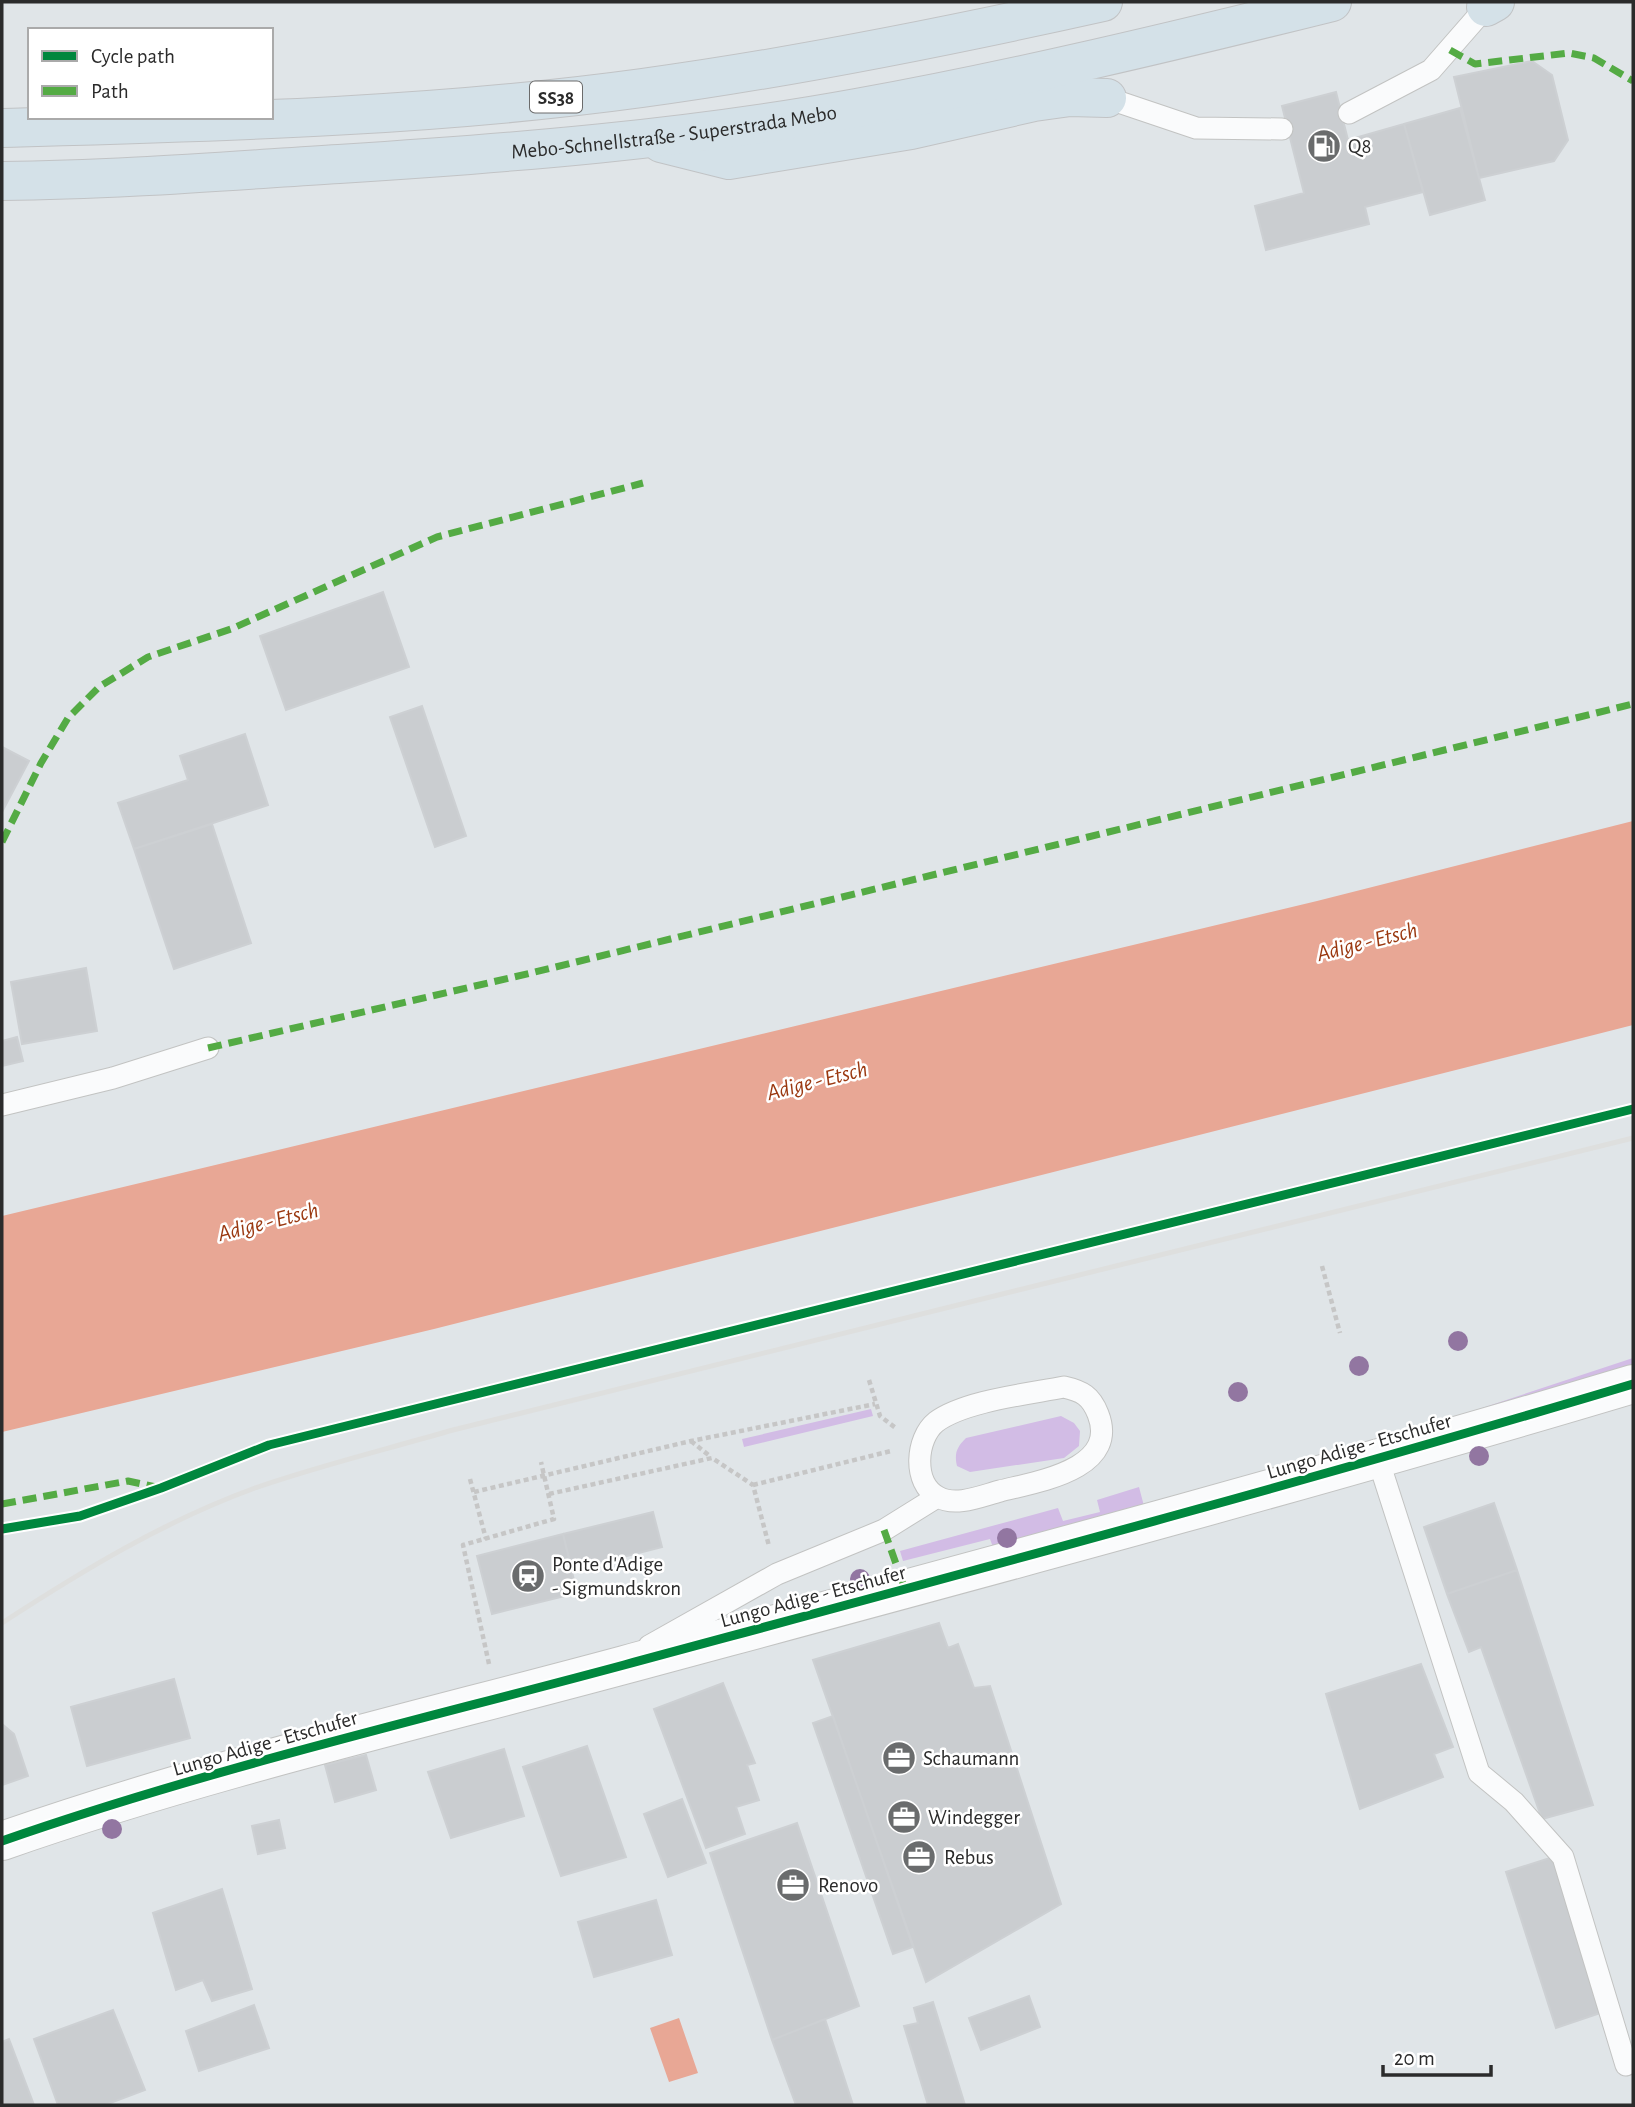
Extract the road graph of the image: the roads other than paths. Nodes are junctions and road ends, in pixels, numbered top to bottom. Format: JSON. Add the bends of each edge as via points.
{"nodes":[{"id":1,"x":1103,"y":2,"type":"edge"},
{"id":2,"x":1332,"y":2,"type":"edge"},
{"id":3,"x":1491,"y":4,"type":"edge"},
{"id":4,"x":1107,"y":99,"type":"joint"},
{"id":5,"x":1349,"y":113,"type":"dead end"},
{"id":6,"x":273,"y":118,"type":"edge"},
{"id":7,"x":235,"y":119,"type":"edge"},
{"id":8,"x":2,"y":128,"type":"edge"},
{"id":9,"x":1282,"y":129,"type":"dead end"},
{"id":10,"x":642,"y":138,"type":"junction"},
{"id":11,"x":2,"y":181,"type":"edge"},
{"id":12,"x":208,"y":1048,"type":"dead end"},
{"id":13,"x":2,"y":1105,"type":"edge"},
{"id":14,"x":1633,"y":1384,"type":"edge"},
{"id":15,"x":1378,"y":1459,"type":"junction"},
{"id":16,"x":937,"y":1497,"type":"junction"},
{"id":17,"x":614,"y":1667,"type":"junction"},
{"id":18,"x":2,"y":1842,"type":"edge"},
{"id":19,"x":1626,"y":2065,"type":"dead end"}],
"edges":[{"from":1,"to":6,"type":"highway","number":"SS38","via":[[867,51],[641,88],[391,113]]},
{"from":2,"to":10,"type":"highway","name":"Mebo-Schnellstraße - Superstrada Mebo","number":"SS38","via":[[1041,71],[868,106]]},
{"from":3,"to":5,"type":"lane","via":[[1431,70]]},
{"from":4,"to":9,"type":"lane","via":[[1196,128]]},
{"from":4,"to":10,"type":"highway","via":[[1070,97],[1034,102],[911,130],[729,160]]},
{"from":7,"to":8,"type":"highway","number":"SS38"},
{"from":10,"to":11,"type":"highway","name":"Mebo-Schnellstraße - Superstrada Mebo","number":"SS38","via":[[424,158],[86,180]]},
{"from":12,"to":13,"type":"lane","via":[[113,1079]]},
{"from":14,"to":15,"type":"street","name":"Lungo Adige - Etschufer"},
{"from":15,"to":17,"type":"street","name":"Lungo Adige - Etschufer"},
{"from":15,"to":19,"type":"lane","via":[[1479,1773],[1514,1802],[1563,1857]]},
{"from":16,"to":16,"type":"lane","via":[[923,1477],[920,1447],[937,1421],[966,1409],[1064,1387],[1081,1390],[1093,1401],[1100,1419],[1097,1450],[1067,1473],[958,1501]]},
{"from":16,"to":17,"type":"lane","via":[[884,1530],[777,1574]]},
{"from":17,"to":18,"type":"street","name":"Lungo Adige - Etschufer","via":[[203,1778]]}]}
